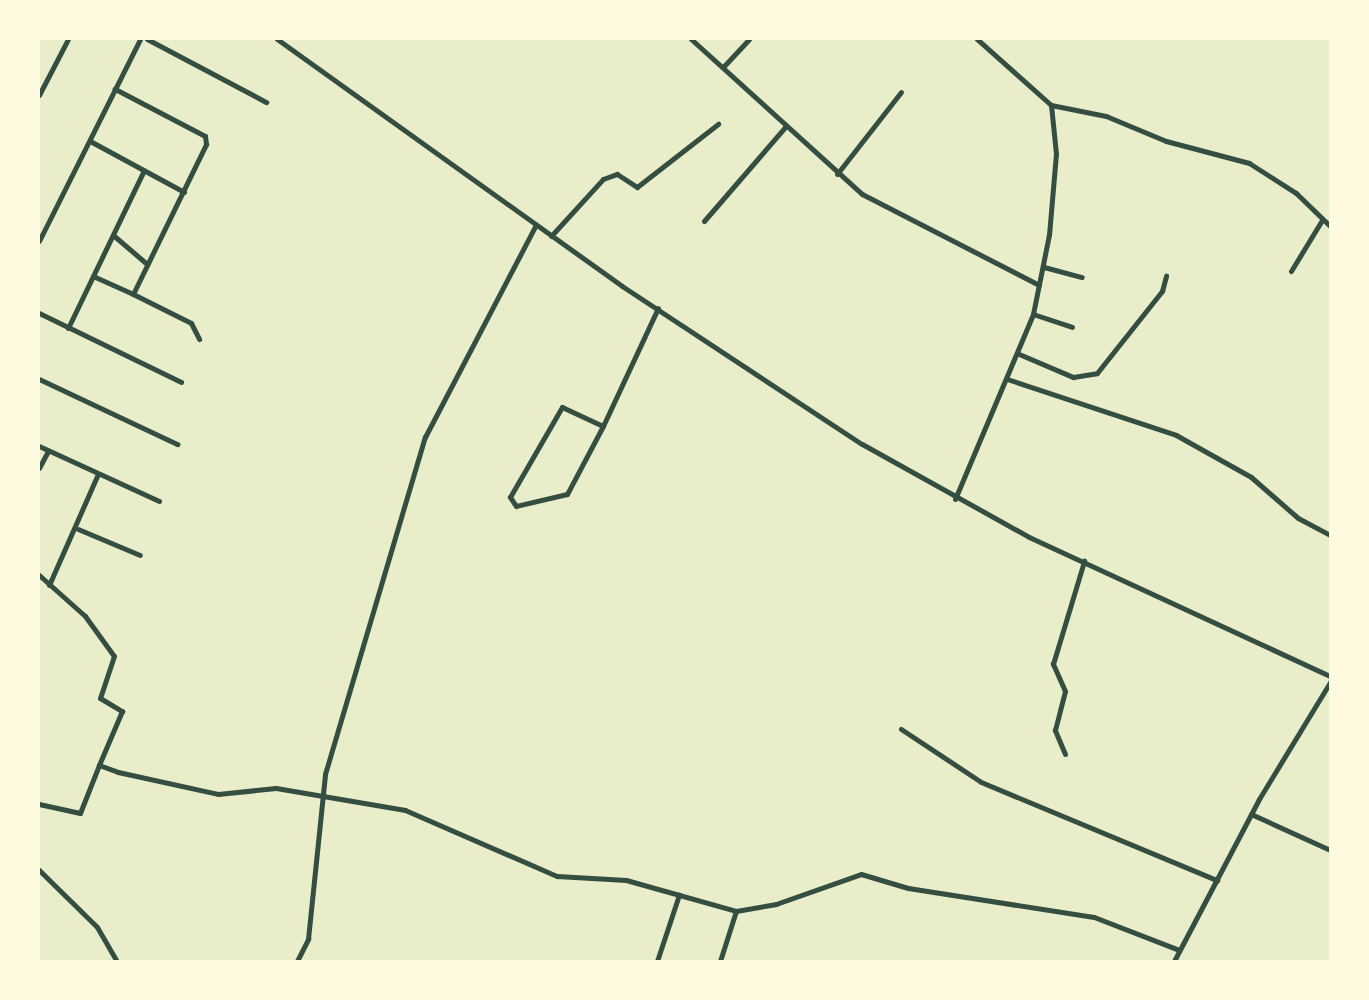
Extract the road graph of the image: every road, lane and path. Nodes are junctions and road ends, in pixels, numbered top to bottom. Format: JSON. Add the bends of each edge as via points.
{"nodes":[{"id":1,"x":68,"y":39,"type":"edge"},
{"id":2,"x":140,"y":39,"type":"edge"},
{"id":3,"x":147,"y":39,"type":"edge"},
{"id":4,"x":277,"y":39,"type":"edge"},
{"id":5,"x":691,"y":39,"type":"edge"},
{"id":6,"x":749,"y":39,"type":"edge"},
{"id":7,"x":977,"y":39,"type":"edge"},
{"id":8,"x":724,"y":66,"type":"junction"},
{"id":9,"x":115,"y":88,"type":"junction"},
{"id":10,"x":901,"y":92,"type":"dead end"},
{"id":11,"x":39,"y":95,"type":"edge"},
{"id":12,"x":266,"y":102,"type":"dead end"},
{"id":13,"x":1051,"y":105,"type":"junction"},
{"id":14,"x":718,"y":124,"type":"dead end"},
{"id":15,"x":786,"y":127,"type":"junction"},
{"id":16,"x":90,"y":141,"type":"junction"},
{"id":17,"x":144,"y":170,"type":"junction"},
{"id":18,"x":837,"y":174,"type":"junction"},
{"id":19,"x":184,"y":192,"type":"junction"},
{"id":20,"x":1322,"y":220,"type":"junction"},
{"id":21,"x":704,"y":221,"type":"dead end"},
{"id":22,"x":536,"y":225,"type":"junction"},
{"id":23,"x":1330,"y":226,"type":"edge"},
{"id":24,"x":113,"y":235,"type":"junction"},
{"id":25,"x":551,"y":236,"type":"junction"},
{"id":26,"x":39,"y":241,"type":"edge"},
{"id":27,"x":147,"y":264,"type":"junction"},
{"id":28,"x":1044,"y":267,"type":"junction"},
{"id":29,"x":1291,"y":271,"type":"dead end"},
{"id":30,"x":93,"y":276,"type":"junction"},
{"id":31,"x":1166,"y":276,"type":"dead end"},
{"id":32,"x":1082,"y":277,"type":"dead end"},
{"id":33,"x":1039,"y":285,"type":"junction"},
{"id":34,"x":133,"y":294,"type":"junction"},
{"id":35,"x":658,"y":308,"type":"junction"},
{"id":36,"x":39,"y":313,"type":"edge"},
{"id":37,"x":1033,"y":314,"type":"junction"},
{"id":38,"x":1072,"y":327,"type":"dead end"},
{"id":39,"x":68,"y":328,"type":"junction"},
{"id":40,"x":199,"y":339,"type":"dead end"},
{"id":41,"x":1019,"y":354,"type":"junction"},
{"id":42,"x":39,"y":379,"type":"edge"},
{"id":43,"x":1007,"y":379,"type":"junction"},
{"id":44,"x":181,"y":382,"type":"dead end"},
{"id":45,"x":603,"y":426,"type":"junction"},
{"id":46,"x":177,"y":444,"type":"dead end"},
{"id":47,"x":39,"y":446,"type":"edge"},
{"id":48,"x":48,"y":450,"type":"junction"},
{"id":49,"x":39,"y":468,"type":"edge"},
{"id":50,"x":98,"y":474,"type":"junction"},
{"id":51,"x":955,"y":499,"type":"junction"},
{"id":52,"x":159,"y":501,"type":"dead end"},
{"id":53,"x":78,"y":529,"type":"junction"},
{"id":54,"x":1330,"y":535,"type":"edge"},
{"id":55,"x":140,"y":555,"type":"dead end"},
{"id":56,"x":1084,"y":561,"type":"junction"},
{"id":57,"x":39,"y":575,"type":"edge"},
{"id":58,"x":49,"y":585,"type":"junction"},
{"id":59,"x":1330,"y":676,"type":"edge"},
{"id":60,"x":1330,"y":682,"type":"edge"},
{"id":61,"x":901,"y":729,"type":"dead end"},
{"id":62,"x":1065,"y":754,"type":"dead end"},
{"id":63,"x":99,"y":765,"type":"junction"},
{"id":64,"x":322,"y":795,"type":"junction"},
{"id":65,"x":39,"y":804,"type":"edge"},
{"id":66,"x":1251,"y":814,"type":"junction"},
{"id":67,"x":1330,"y":850,"type":"edge"},
{"id":68,"x":39,"y":870,"type":"edge"},
{"id":69,"x":1217,"y":880,"type":"junction"},
{"id":70,"x":679,"y":895,"type":"junction"},
{"id":71,"x":736,"y":911,"type":"junction"},
{"id":72,"x":1179,"y":950,"type":"junction"},
{"id":73,"x":117,"y":961,"type":"edge"},
{"id":74,"x":297,"y":961,"type":"edge"},
{"id":75,"x":657,"y":961,"type":"edge"},
{"id":76,"x":720,"y":961,"type":"edge"},
{"id":77,"x":1174,"y":961,"type":"edge"}],
"edges":[{"from":1,"to":11,"type":"street"},
{"from":2,"to":9,"type":"street"},
{"from":3,"to":12,"type":"street"},
{"from":4,"to":22,"type":"street"},
{"from":5,"to":8,"type":"street"},
{"from":6,"to":8,"type":"street"},
{"from":7,"to":13,"type":"street"},
{"from":8,"to":15,"type":"street"},
{"from":9,"to":16,"type":"street"},
{"from":9,"to":19,"type":"street","via":[[205,136],[206,144]]},
{"from":10,"to":18,"type":"street"},
{"from":13,"to":20,"type":"street","via":[[1106,116],[1166,141],[1249,164],[1296,193]]},
{"from":13,"to":28,"type":"street","via":[[1056,154]]},
{"from":14,"to":25,"type":"street","via":[[637,187],[617,174],[603,179]]},
{"from":15,"to":18,"type":"street"},
{"from":15,"to":21,"type":"street"},
{"from":16,"to":17,"type":"street"},
{"from":16,"to":26,"type":"street"},
{"from":17,"to":19,"type":"street"},
{"from":17,"to":24,"type":"street"},
{"from":18,"to":33,"type":"street","via":[[888,208]]},
{"from":19,"to":27,"type":"street"},
{"from":20,"to":23,"type":"street"},
{"from":20,"to":29,"type":"street"},
{"from":22,"to":25,"type":"street"},
{"from":22,"to":64,"type":"street","via":[[425,437]]},
{"from":24,"to":27,"type":"street"},
{"from":24,"to":30,"type":"street"},
{"from":25,"to":35,"type":"street"},
{"from":27,"to":34,"type":"street"},
{"from":28,"to":32,"type":"street"},
{"from":28,"to":33,"type":"street"},
{"from":30,"to":34,"type":"street"},
{"from":30,"to":39,"type":"street"},
{"from":31,"to":41,"type":"street","via":[[1162,291],[1097,373],[1073,377]]},
{"from":33,"to":37,"type":"street"},
{"from":34,"to":40,"type":"street","via":[[192,323]]},
{"from":35,"to":45,"type":"street"},
{"from":35,"to":51,"type":"street","via":[[784,394]]},
{"from":36,"to":39,"type":"street"},
{"from":37,"to":38,"type":"street"},
{"from":37,"to":41,"type":"street"},
{"from":39,"to":44,"type":"street"},
{"from":41,"to":43,"type":"street"},
{"from":42,"to":46,"type":"street"},
{"from":43,"to":51,"type":"street"},
{"from":43,"to":54,"type":"street","via":[[1176,435],[1251,477],[1298,518]]},
{"from":45,"to":45,"type":"street","via":[[567,494],[534,505],[512,503],[510,497],[559,408]]},
{"from":47,"to":48,"type":"street"},
{"from":48,"to":49,"type":"street"},
{"from":48,"to":50,"type":"street"},
{"from":50,"to":52,"type":"street"},
{"from":50,"to":53,"type":"street"},
{"from":51,"to":56,"type":"street"},
{"from":53,"to":55,"type":"street"},
{"from":53,"to":58,"type":"street"},
{"from":56,"to":59,"type":"street"},
{"from":56,"to":62,"type":"street","via":[[1053,664],[1065,691],[1055,730]]},
{"from":57,"to":58,"type":"street"},
{"from":58,"to":63,"type":"street","via":[[85,616],[114,656],[100,699],[122,712]]},
{"from":60,"to":66,"type":"street"},
{"from":61,"to":69,"type":"street","via":[[981,782]]},
{"from":63,"to":64,"type":"street","via":[[218,794],[276,788]]},
{"from":63,"to":65,"type":"street","via":[[80,813]]},
{"from":64,"to":70,"type":"street","via":[[405,810],[557,876],[626,880]]},
{"from":64,"to":74,"type":"street","via":[[311,876],[308,939]]},
{"from":66,"to":67,"type":"street"},
{"from":66,"to":69,"type":"street"},
{"from":68,"to":73,"type":"street","via":[[97,927]]},
{"from":69,"to":72,"type":"street"},
{"from":70,"to":71,"type":"street"},
{"from":70,"to":75,"type":"street"},
{"from":71,"to":72,"type":"street","via":[[776,904],[861,874],[908,888],[1094,917]]},
{"from":71,"to":76,"type":"street"},
{"from":72,"to":77,"type":"street"}]}
